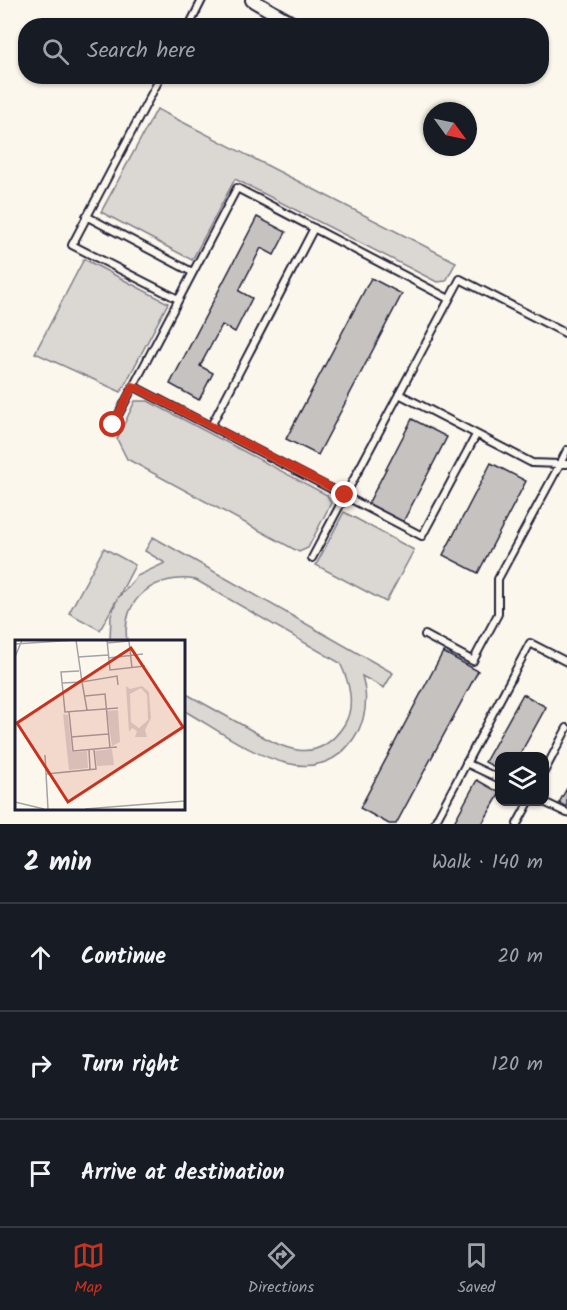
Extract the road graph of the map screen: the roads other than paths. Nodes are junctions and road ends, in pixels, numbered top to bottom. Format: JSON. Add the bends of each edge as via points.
{"nodes":[{"id":1,"x":202,"y":0,"type":"edge"},
{"id":2,"x":252,"y":0,"type":"edge"},
{"id":3,"x":193,"y":18,"type":"edge"},
{"id":4,"x":283,"y":18,"type":"edge"},
{"id":5,"x":157,"y":84,"type":"edge"},
{"id":6,"x":86,"y":216,"type":"junction"},
{"id":7,"x":314,"y":228,"type":"junction"},
{"id":8,"x":192,"y":272,"type":"junction"},
{"id":9,"x":178,"y":299,"type":"junction"},
{"id":10,"x":449,"y":299,"type":"junction"},
{"id":11,"x":567,"y":334,"type":"edge"},
{"id":12,"x":133,"y":386,"type":"junction"},
{"id":13,"x":399,"y":394,"type":"junction"},
{"id":14,"x":113,"y":425,"type":"dead end"},
{"id":15,"x":211,"y":426,"type":"junction"},
{"id":16,"x":476,"y":435,"type":"junction"},
{"id":17,"x":567,"y":450,"type":"edge"},
{"id":18,"x":563,"y":464,"type":"edge"},
{"id":19,"x":345,"y":495,"type":"junction"},
{"id":20,"x":312,"y":558,"type":"dead end"},
{"id":21,"x":425,"y":635,"type":"dead end"},
{"id":22,"x":567,"y":662,"type":"edge"},
{"id":23,"x":567,"y":728,"type":"edge"},
{"id":24,"x":549,"y":762,"type":"edge"},
{"id":25,"x":466,"y":763,"type":"junction"},
{"id":26,"x":495,"y":777,"type":"edge"},
{"id":27,"x":549,"y":804,"type":"edge"},
{"id":28,"x":527,"y":806,"type":"edge"},
{"id":29,"x":567,"y":813,"type":"edge"},
{"id":30,"x":434,"y":824,"type":"edge"},
{"id":31,"x":518,"y":824,"type":"edge"}],
"edges":[{"from":1,"to":3,"type":"lane"},
{"from":2,"to":4,"type":"street"},
{"from":5,"to":6,"type":"lane"},
{"from":6,"to":8,"type":"lane"},
{"from":6,"to":9,"type":"lane","via":[[72,245]]},
{"from":7,"to":8,"type":"lane","via":[[237,188]]},
{"from":7,"to":10,"type":"lane"},
{"from":7,"to":15,"type":"lane"},
{"from":8,"to":9,"type":"lane"},
{"from":9,"to":12,"type":"lane"},
{"from":10,"to":11,"type":"lane","via":[[460,279]]},
{"from":10,"to":13,"type":"lane"},
{"from":12,"to":14,"type":"lane"},
{"from":12,"to":15,"type":"lane"},
{"from":13,"to":16,"type":"lane"},
{"from":13,"to":19,"type":"lane"},
{"from":15,"to":19,"type":"lane"},
{"from":16,"to":18,"type":"lane","via":[[532,463]]},
{"from":16,"to":19,"type":"lane","via":[[422,537]]},
{"from":17,"to":18,"type":"lane"},
{"from":18,"to":21,"type":"lane","via":[[498,579],[498,614],[473,661]]},
{"from":19,"to":20,"type":"lane"},
{"from":22,"to":25,"type":"lane","via":[[530,643]]},
{"from":23,"to":24,"type":"lane"},
{"from":25,"to":26,"type":"lane"},
{"from":25,"to":30,"type":"lane"},
{"from":27,"to":29,"type":"lane"},
{"from":28,"to":31,"type":"lane"}]}
